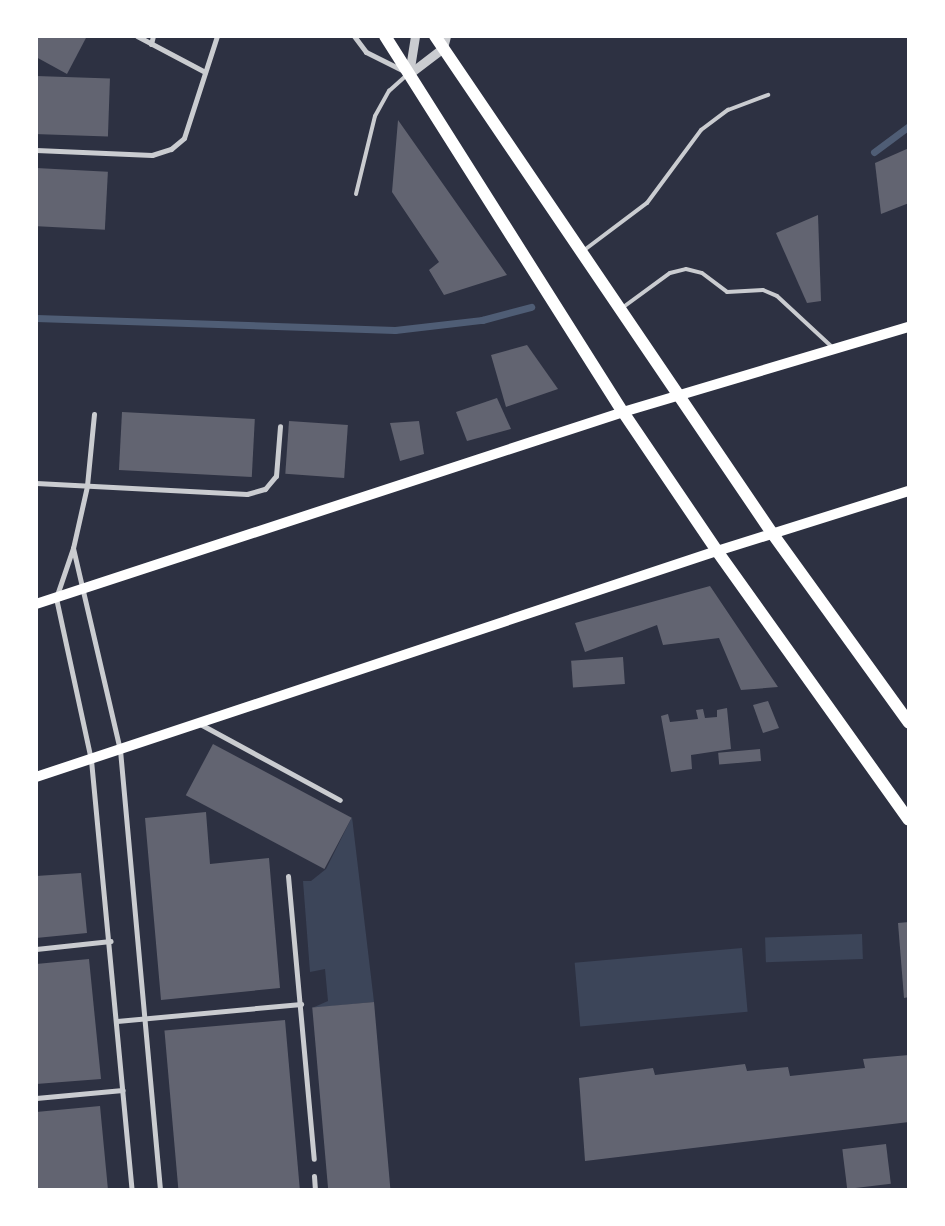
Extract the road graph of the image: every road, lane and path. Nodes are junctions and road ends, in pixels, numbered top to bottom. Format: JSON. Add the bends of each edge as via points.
{"nodes":[{"id":1,"x":137,"y":36,"type":"edge"},
{"id":2,"x":152,"y":36,"type":"edge"},
{"id":3,"x":217,"y":36,"type":"edge"},
{"id":4,"x":354,"y":36,"type":"edge"},
{"id":5,"x":385,"y":36,"type":"edge"},
{"id":6,"x":415,"y":36,"type":"edge"},
{"id":7,"x":435,"y":36,"type":"edge"},
{"id":8,"x":444,"y":42,"type":"edge"},
{"id":9,"x":151,"y":44,"type":"junction"},
{"id":10,"x":205,"y":72,"type":"junction"},
{"id":11,"x":409,"y":74,"type":"junction"},
{"id":12,"x":768,"y":95,"type":"dead end"},
{"id":13,"x":36,"y":150,"type":"edge"},
{"id":14,"x":356,"y":194,"type":"dead end"},
{"id":15,"x":582,"y":252,"type":"junction"},
{"id":16,"x":620,"y":309,"type":"junction"},
{"id":17,"x":909,"y":327,"type":"edge"},
{"id":18,"x":834,"y":349,"type":"junction"},
{"id":19,"x":678,"y":395,"type":"junction"},
{"id":20,"x":623,"y":412,"type":"junction"},
{"id":21,"x":94,"y":414,"type":"dead end"},
{"id":22,"x":280,"y":426,"type":"dead end"},
{"id":23,"x":36,"y":483,"type":"edge"},
{"id":24,"x":87,"y":486,"type":"junction"},
{"id":25,"x":909,"y":491,"type":"edge"},
{"id":26,"x":772,"y":533,"type":"junction"},
{"id":27,"x":73,"y":548,"type":"junction"},
{"id":28,"x":717,"y":552,"type":"junction"},
{"id":29,"x":82,"y":588,"type":"junction"},
{"id":30,"x":56,"y":598,"type":"junction"},
{"id":31,"x":36,"y":604,"type":"edge"},
{"id":32,"x":909,"y":723,"type":"edge"},
{"id":33,"x":199,"y":724,"type":"junction"},
{"id":34,"x":120,"y":750,"type":"junction"},
{"id":35,"x":91,"y":760,"type":"junction"},
{"id":36,"x":36,"y":777,"type":"edge"},
{"id":37,"x":340,"y":800,"type":"dead end"},
{"id":38,"x":909,"y":820,"type":"edge"},
{"id":39,"x":288,"y":876,"type":"dead end"},
{"id":40,"x":111,"y":941,"type":"junction"},
{"id":41,"x":36,"y":949,"type":"edge"},
{"id":42,"x":301,"y":1004,"type":"junction"},
{"id":43,"x":145,"y":1019,"type":"junction"},
{"id":44,"x":117,"y":1021,"type":"junction"},
{"id":45,"x":123,"y":1090,"type":"junction"},
{"id":46,"x":36,"y":1098,"type":"edge"},
{"id":47,"x":314,"y":1159,"type":"dead end"},
{"id":48,"x":314,"y":1176,"type":"dead end"},
{"id":49,"x":132,"y":1190,"type":"edge"},
{"id":50,"x":160,"y":1190,"type":"edge"},
{"id":51,"x":315,"y":1190,"type":"edge"}],
"edges":[{"from":1,"to":9,"type":"street"},
{"from":2,"to":9,"type":"street"},
{"from":3,"to":10,"type":"street"},
{"from":4,"to":11,"type":"street","via":[[366,52]]},
{"from":5,"to":11,"type":"main road"},
{"from":6,"to":11,"type":"street"},
{"from":7,"to":8,"type":"main road"},
{"from":8,"to":11,"type":"street"},
{"from":8,"to":15,"type":"main road"},
{"from":9,"to":10,"type":"street"},
{"from":10,"to":13,"type":"street","via":[[184,138],[171,149],[152,154]]},
{"from":11,"to":14,"type":"lane","via":[[389,90],[375,116]]},
{"from":11,"to":20,"type":"main road"},
{"from":12,"to":15,"type":"lane","via":[[728,110],[701,130],[647,203]]},
{"from":15,"to":16,"type":"main road"},
{"from":16,"to":18,"type":"lane","via":[[642,290],[670,273],[686,269],[702,273],[727,292],[763,290],[777,296]]},
{"from":16,"to":19,"type":"main road"},
{"from":17,"to":18,"type":"main road"},
{"from":18,"to":19,"type":"main road"},
{"from":19,"to":20,"type":"main road"},
{"from":19,"to":26,"type":"main road"},
{"from":20,"to":28,"type":"main road"},
{"from":20,"to":29,"type":"main road"},
{"from":21,"to":24,"type":"street"},
{"from":22,"to":24,"type":"street","via":[[276,476],[265,490],[247,494]]},
{"from":23,"to":24,"type":"street"},
{"from":24,"to":27,"type":"street"},
{"from":25,"to":26,"type":"main road"},
{"from":26,"to":28,"type":"main road"},
{"from":26,"to":32,"type":"main road"},
{"from":27,"to":29,"type":"street"},
{"from":27,"to":30,"type":"street"},
{"from":28,"to":33,"type":"main road"},
{"from":28,"to":38,"type":"main road"},
{"from":29,"to":30,"type":"main road"},
{"from":29,"to":34,"type":"street","via":[[91,613]]},
{"from":30,"to":31,"type":"main road"},
{"from":30,"to":35,"type":"street"},
{"from":33,"to":34,"type":"main road"},
{"from":33,"to":37,"type":"street"},
{"from":34,"to":35,"type":"main road"},
{"from":34,"to":43,"type":"street"},
{"from":35,"to":36,"type":"main road"},
{"from":35,"to":40,"type":"street"},
{"from":39,"to":42,"type":"street"},
{"from":40,"to":41,"type":"street"},
{"from":40,"to":44,"type":"street"},
{"from":42,"to":43,"type":"street"},
{"from":42,"to":47,"type":"street"},
{"from":43,"to":44,"type":"street"},
{"from":43,"to":50,"type":"street"},
{"from":44,"to":45,"type":"street"},
{"from":45,"to":46,"type":"street"},
{"from":45,"to":49,"type":"street"},
{"from":48,"to":51,"type":"street"}]}
